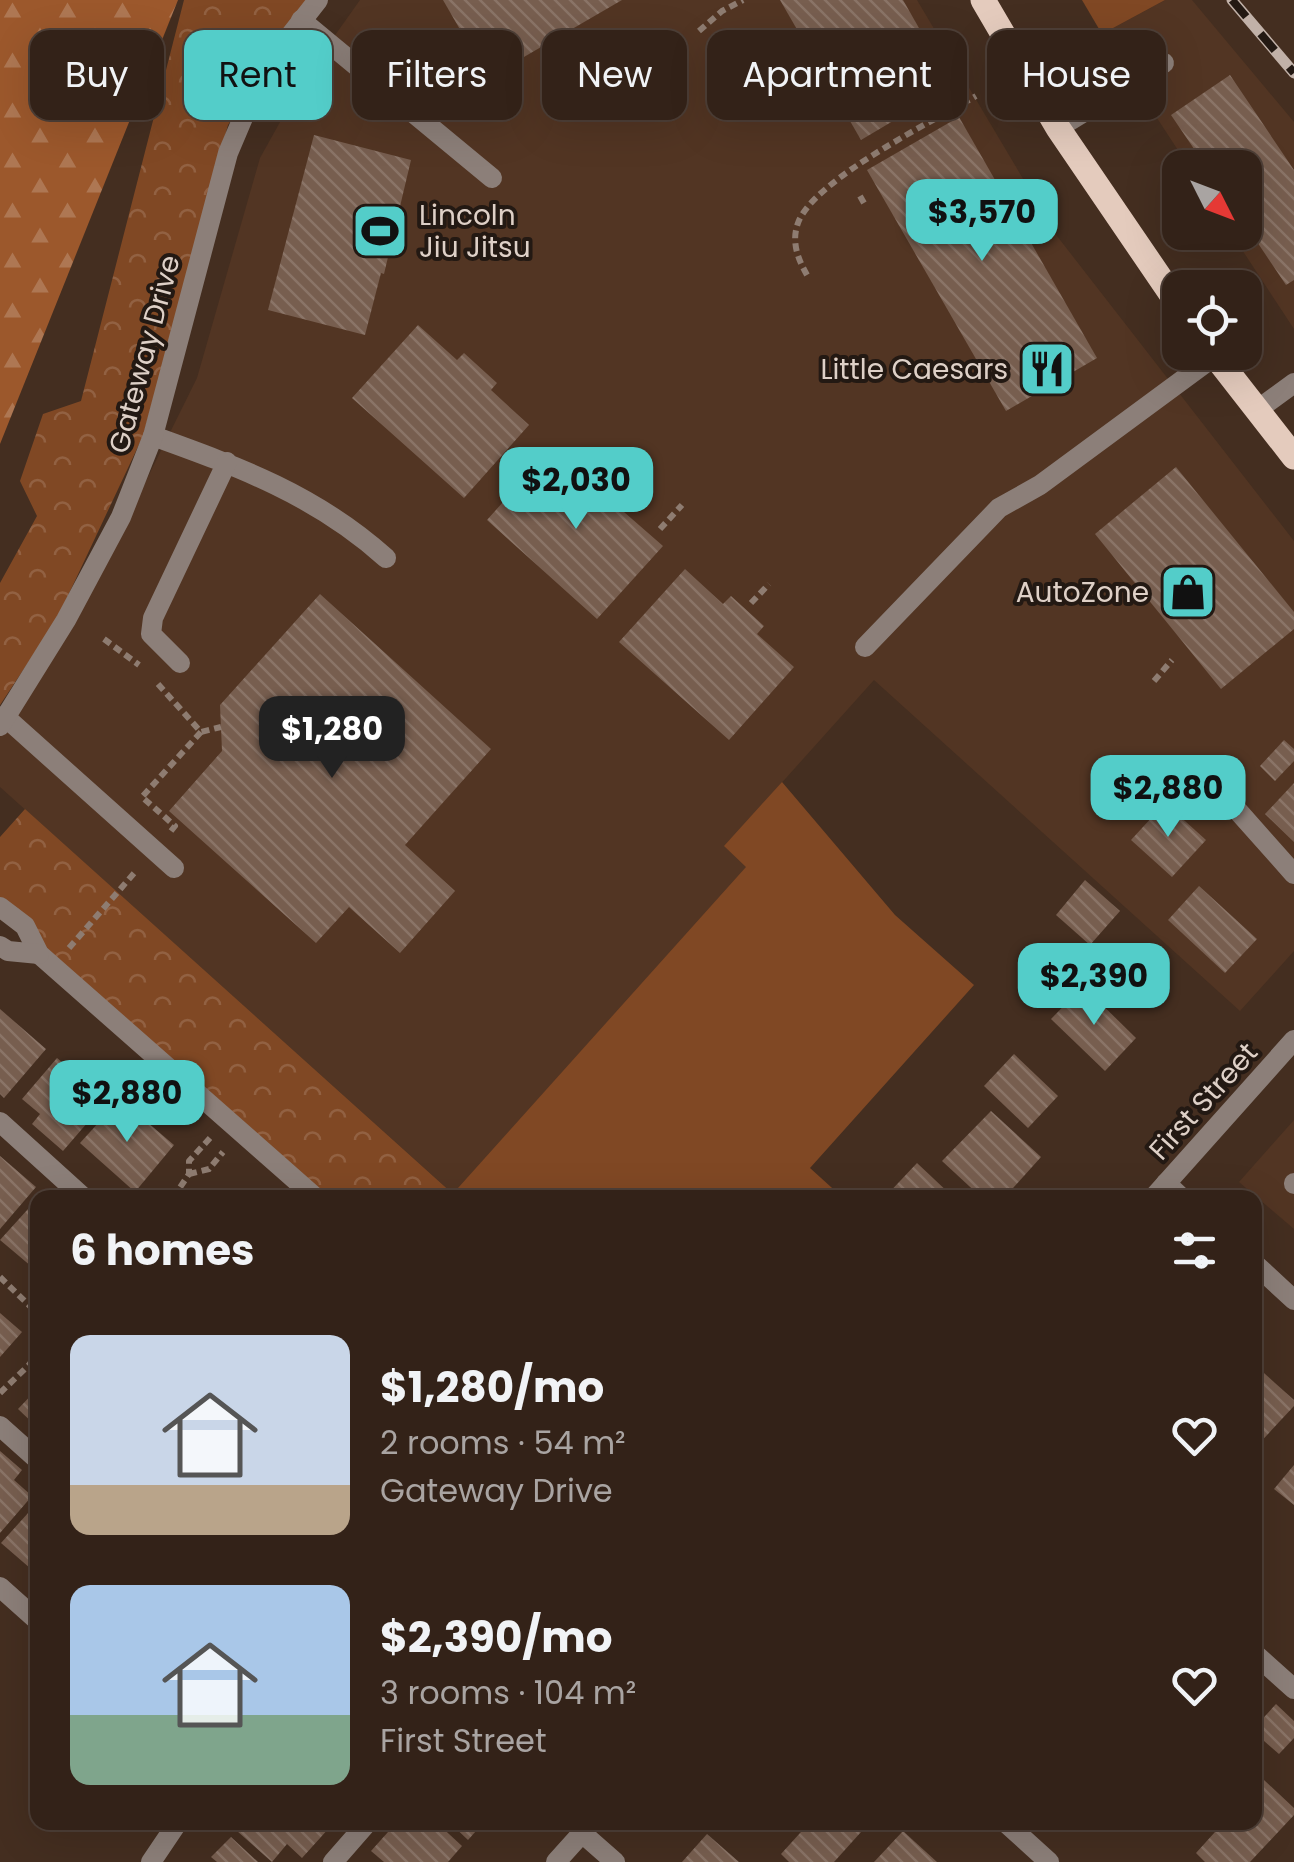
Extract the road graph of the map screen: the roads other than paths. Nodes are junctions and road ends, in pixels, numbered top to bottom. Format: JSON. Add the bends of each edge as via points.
{"nodes":[{"id":1,"x":318,"y":0,"type":"edge"},
{"id":2,"x":983,"y":0,"type":"edge"},
{"id":3,"x":301,"y":20,"type":"junction"},
{"id":4,"x":1071,"y":120,"type":"edge"},
{"id":5,"x":1058,"y":128,"type":"junction"},
{"id":6,"x":492,"y":178,"type":"dead end"},
{"id":7,"x":1162,"y":281,"type":"edge"},
{"id":8,"x":1193,"y":370,"type":"edge"},
{"id":9,"x":1226,"y":370,"type":"edge"},
{"id":10,"x":1294,"y":383,"type":"edge"},
{"id":11,"x":1257,"y":410,"type":"junction"},
{"id":12,"x":152,"y":436,"type":"junction"},
{"id":13,"x":1294,"y":457,"type":"edge"},
{"id":14,"x":227,"y":462,"type":"junction"},
{"id":15,"x":386,"y":558,"type":"dead end"},
{"id":16,"x":865,"y":647,"type":"dead end"},
{"id":17,"x":180,"y":664,"type":"dead end"},
{"id":18,"x":1,"y":721,"type":"edge"},
{"id":19,"x":1238,"y":811,"type":"dead end"},
{"id":20,"x":174,"y":868,"type":"dead end"},
{"id":21,"x":1294,"y":874,"type":"edge"},
{"id":22,"x":0,"y":907,"type":"edge"},
{"id":23,"x":0,"y":946,"type":"edge"},
{"id":24,"x":39,"y":954,"type":"junction"},
{"id":25,"x":1294,"y":1040,"type":"edge"},
{"id":26,"x":0,"y":1122,"type":"edge"},
{"id":27,"x":75,"y":1190,"type":"edge"},
{"id":28,"x":307,"y":1190,"type":"edge"},
{"id":29,"x":1169,"y":1190,"type":"edge"},
{"id":30,"x":1262,"y":1270,"type":"edge"},
{"id":31,"x":1294,"y":1300,"type":"edge"},
{"id":32,"x":0,"y":1426,"type":"edge"},
{"id":33,"x":30,"y":1453,"type":"edge"},
{"id":34,"x":0,"y":1588,"type":"edge"},
{"id":35,"x":30,"y":1614,"type":"edge"},
{"id":36,"x":1262,"y":1660,"type":"edge"},
{"id":37,"x":1294,"y":1689,"type":"edge"},
{"id":38,"x":172,"y":1830,"type":"edge"},
{"id":39,"x":361,"y":1830,"type":"edge"},
{"id":40,"x":585,"y":1830,"type":"edge"},
{"id":41,"x":589,"y":1830,"type":"edge"},
{"id":42,"x":1014,"y":1830,"type":"edge"},
{"id":43,"x":150,"y":1862,"type":"edge"},
{"id":44,"x":332,"y":1862,"type":"edge"},
{"id":45,"x":556,"y":1862,"type":"edge"},
{"id":46,"x":615,"y":1862,"type":"edge"},
{"id":47,"x":1049,"y":1862,"type":"edge"}],
"edges":[{"from":1,"to":3,"type":"street","name":"Gateway Drive"},
{"from":2,"to":5,"type":"main road"},
{"from":3,"to":6,"type":"street"},
{"from":3,"to":12,"type":"street","name":"Gateway Drive","via":[[254,92],[228,153]]},
{"from":4,"to":5,"type":"street"},
{"from":5,"to":7,"type":"main road"},
{"from":8,"to":16,"type":"street","via":[[1000,508]]},
{"from":9,"to":11,"type":"main road"},
{"from":10,"to":11,"type":"street"},
{"from":11,"to":13,"type":"main road"},
{"from":12,"to":14,"type":"street"},
{"from":12,"to":18,"type":"street","name":"Gateway Drive","via":[[96,567]]},
{"from":14,"to":15,"type":"street","via":[[320,508]]},
{"from":14,"to":17,"type":"street","via":[[153,618],[152,634]]},
{"from":18,"to":20,"type":"street"},
{"from":19,"to":21,"type":"street"},
{"from":22,"to":24,"type":"street","via":[[26,926]]},
{"from":23,"to":24,"type":"street"},
{"from":24,"to":28,"type":"street"},
{"from":25,"to":29,"type":"street","name":"First Street"},
{"from":26,"to":27,"type":"street"},
{"from":30,"to":31,"type":"street"},
{"from":32,"to":33,"type":"street"},
{"from":34,"to":35,"type":"street"},
{"from":36,"to":37,"type":"street"},
{"from":38,"to":43,"type":"street"},
{"from":39,"to":44,"type":"street"},
{"from":40,"to":45,"type":"street"},
{"from":41,"to":46,"type":"street"},
{"from":42,"to":47,"type":"street"}]}
